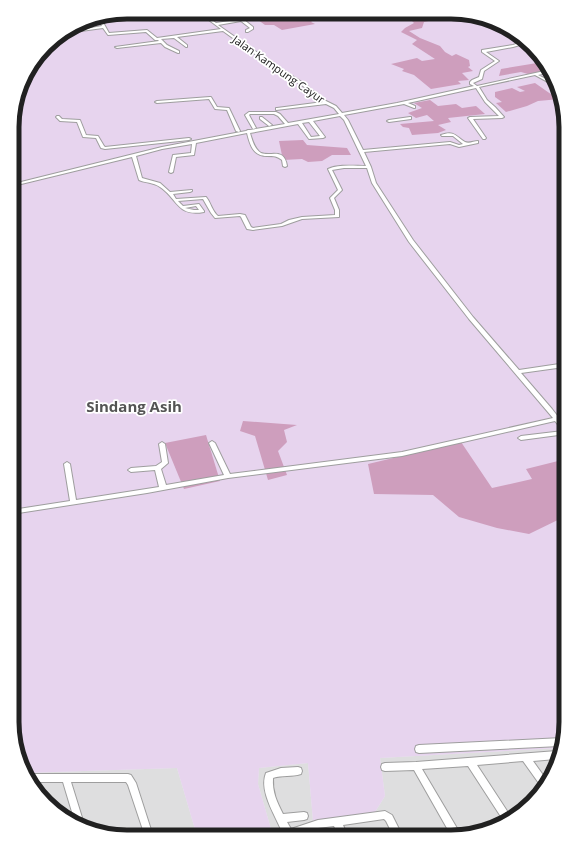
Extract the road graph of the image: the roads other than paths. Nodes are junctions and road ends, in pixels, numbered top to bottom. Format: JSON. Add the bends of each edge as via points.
{"nodes":[{"id":1,"x":209,"y":19,"type":"edge"},
{"id":2,"x":101,"y":23,"type":"edge"},
{"id":3,"x":216,"y":24,"type":"junction"},
{"id":4,"x":103,"y":27,"type":"junction"},
{"id":5,"x":81,"y":30,"type":"dead end"},
{"id":6,"x":222,"y":30,"type":"junction"},
{"id":7,"x":247,"y":31,"type":"dead end"},
{"id":8,"x":175,"y":37,"type":"junction"},
{"id":9,"x":160,"y":40,"type":"junction"},
{"id":10,"x":520,"y":44,"type":"edge"},
{"id":11,"x":186,"y":46,"type":"dead end"},
{"id":12,"x":117,"y":47,"type":"dead end"},
{"id":13,"x":178,"y":52,"type":"dead end"},
{"id":14,"x":544,"y":71,"type":"edge"},
{"id":15,"x":544,"y":71,"type":"edge"},
{"id":16,"x":535,"y":74,"type":"junction"},
{"id":17,"x":549,"y":82,"type":"edge"},
{"id":18,"x":474,"y":86,"type":"junction"},
{"id":19,"x":185,"y":94,"type":"dead end"},
{"id":20,"x":187,"y":100,"type":"junction"},
{"id":21,"x":157,"y":102,"type":"dead end"},
{"id":22,"x":404,"y":102,"type":"junction"},
{"id":23,"x":328,"y":103,"type":"junction"},
{"id":24,"x":414,"y":107,"type":"dead end"},
{"id":25,"x":277,"y":109,"type":"dead end"},
{"id":26,"x":339,"y":113,"type":"junction"},
{"id":27,"x":58,"y":118,"type":"dead end"},
{"id":28,"x":261,"y":118,"type":"dead end"},
{"id":29,"x":410,"y":118,"type":"dead end"},
{"id":30,"x":310,"y":120,"type":"junction"},
{"id":31,"x":389,"y":121,"type":"dead end"},
{"id":32,"x":299,"y":122,"type":"junction"},
{"id":33,"x":286,"y":123,"type":"junction"},
{"id":34,"x":270,"y":125,"type":"junction"},
{"id":35,"x":254,"y":128,"type":"junction"},
{"id":36,"x":238,"y":131,"type":"junction"},
{"id":37,"x":248,"y":132,"type":"junction"},
{"id":38,"x":443,"y":135,"type":"dead end"},
{"id":39,"x":484,"y":138,"type":"dead end"},
{"id":40,"x":194,"y":142,"type":"junction"},
{"id":41,"x":477,"y":142,"type":"dead end"},
{"id":42,"x":468,"y":144,"type":"junction"},
{"id":43,"x":132,"y":146,"type":"junction"},
{"id":44,"x":176,"y":146,"type":"junction"},
{"id":45,"x":362,"y":151,"type":"junction"},
{"id":46,"x":179,"y":155,"type":"junction"},
{"id":47,"x":135,"y":156,"type":"junction"},
{"id":48,"x":285,"y":166,"type":"dead end"},
{"id":49,"x":369,"y":167,"type":"junction"},
{"id":50,"x":171,"y":172,"type":"dead end"},
{"id":51,"x":19,"y":184,"type":"edge"},
{"id":52,"x":190,"y":191,"type":"dead end"},
{"id":53,"x":170,"y":193,"type":"junction"},
{"id":54,"x":176,"y":200,"type":"junction"},
{"id":55,"x":182,"y":207,"type":"dead end"},
{"id":56,"x":559,"y":367,"type":"edge"},
{"id":57,"x":518,"y":372,"type":"junction"},
{"id":58,"x":557,"y":419,"type":"junction"},
{"id":59,"x":559,"y":422,"type":"edge"},
{"id":60,"x":559,"y":432,"type":"edge"},
{"id":61,"x":521,"y":438,"type":"dead end"},
{"id":62,"x":212,"y":443,"type":"dead end"},
{"id":63,"x":162,"y":444,"type":"dead end"},
{"id":64,"x":67,"y":464,"type":"dead end"},
{"id":65,"x":158,"y":468,"type":"junction"},
{"id":66,"x":132,"y":470,"type":"dead end"},
{"id":67,"x":228,"y":476,"type":"junction"},
{"id":68,"x":163,"y":488,"type":"junction"},
{"id":69,"x":73,"y":502,"type":"junction"},
{"id":70,"x":19,"y":511,"type":"edge"},
{"id":71,"x":557,"y":742,"type":"edge"},
{"id":72,"x":419,"y":749,"type":"dead end"},
{"id":73,"x":553,"y":755,"type":"edge"},
{"id":74,"x":526,"y":758,"type":"junction"},
{"id":75,"x":471,"y":762,"type":"junction"},
{"id":76,"x":416,"y":766,"type":"junction"},
{"id":77,"x":385,"y":767,"type":"dead end"},
{"id":78,"x":298,"y":771,"type":"dead end"},
{"id":79,"x":35,"y":778,"type":"edge"},
{"id":80,"x":66,"y":778,"type":"junction"},
{"id":81,"x":542,"y":780,"type":"edge"},
{"id":82,"x":505,"y":815,"type":"edge"},
{"id":83,"x":304,"y":816,"type":"dead end"},
{"id":84,"x":281,"y":818,"type":"junction"},
{"id":85,"x":78,"y":819,"type":"edge"},
{"id":86,"x":336,"y":822,"type":"junction"},
{"id":87,"x":147,"y":830,"type":"edge"},
{"id":88,"x":287,"y":830,"type":"edge"},
{"id":89,"x":300,"y":830,"type":"edge"},
{"id":90,"x":340,"y":830,"type":"edge"},
{"id":91,"x":395,"y":830,"type":"edge"},
{"id":92,"x":453,"y":830,"type":"edge"}],
"edges":[{"from":1,"to":3,"type":"street","name":"Jalan Kampung Cayur"},
{"from":2,"to":4,"type":"street"},
{"from":3,"to":6,"type":"street","name":"Jalan Kampung Cayur"},
{"from":3,"to":7,"type":"street","via":[[242,20],[252,28]]},
{"from":4,"to":5,"type":"street"},
{"from":4,"to":9,"type":"street","via":[[108,34],[146,31],[154,39]]},
{"from":6,"to":8,"type":"street"},
{"from":6,"to":23,"type":"street","name":"Jalan Kampung Cayur"},
{"from":8,"to":9,"type":"street"},
{"from":8,"to":11,"type":"street"},
{"from":9,"to":12,"type":"street"},
{"from":9,"to":13,"type":"street"},
{"from":10,"to":18,"type":"street","via":[[483,51],[498,61],[482,71],[481,78],[471,83]]},
{"from":14,"to":18,"type":"street"},
{"from":15,"to":16,"type":"street"},
{"from":16,"to":17,"type":"street"},
{"from":16,"to":18,"type":"street"},
{"from":18,"to":22,"type":"street"},
{"from":18,"to":26,"type":"street"},
{"from":18,"to":39,"type":"street","via":[[502,117],[470,118]]},
{"from":19,"to":20,"type":"street"},
{"from":20,"to":21,"type":"street"},
{"from":20,"to":36,"type":"street","via":[[210,98],[216,108],[228,109]]},
{"from":22,"to":24,"type":"street"},
{"from":22,"to":26,"type":"street"},
{"from":23,"to":25,"type":"street"},
{"from":23,"to":26,"type":"street","name":"Jalan Kampung Cayur"},
{"from":26,"to":30,"type":"street"},
{"from":26,"to":33,"type":"street"},
{"from":26,"to":45,"type":"street","name":"Jalan Kampung Cayur","via":[[348,123]]},
{"from":27,"to":43,"type":"street","via":[[79,121],[84,136],[98,138],[103,148]]},
{"from":28,"to":34,"type":"street"},
{"from":29,"to":31,"type":"street"},
{"from":30,"to":32,"type":"street"},
{"from":30,"to":32,"type":"street","via":[[323,137],[310,138]]},
{"from":32,"to":33,"type":"street"},
{"from":33,"to":34,"type":"street"},
{"from":33,"to":35,"type":"street","via":[[275,113],[249,113],[247,115]]},
{"from":33,"to":37,"type":"street"},
{"from":34,"to":35,"type":"street"},
{"from":35,"to":36,"type":"street"},
{"from":36,"to":43,"type":"street"},
{"from":37,"to":40,"type":"street"},
{"from":37,"to":48,"type":"street","via":[[254,151],[261,155],[281,157]]},
{"from":38,"to":42,"type":"street","via":[[455,135]]},
{"from":40,"to":44,"type":"street"},
{"from":40,"to":46,"type":"street","via":[[193,154]]},
{"from":41,"to":42,"type":"street"},
{"from":42,"to":45,"type":"street","via":[[457,146],[450,143]]},
{"from":43,"to":47,"type":"street"},
{"from":44,"to":46,"type":"street"},
{"from":44,"to":47,"type":"street"},
{"from":45,"to":49,"type":"street","name":"Jalan Kampung Cayur"},
{"from":46,"to":50,"type":"street","via":[[174,157]]},
{"from":47,"to":51,"type":"street"},
{"from":47,"to":53,"type":"street","via":[[140,179],[153,181]]},
{"from":49,"to":54,"type":"street","via":[[330,169],[340,190],[332,198],[337,216],[302,218],[282,225],[253,229],[249,228],[243,216],[217,217],[204,198]]},
{"from":49,"to":57,"type":"street","name":"Jalan Kampung Cayur","via":[[376,185],[411,241],[471,318]]},
{"from":52,"to":53,"type":"street"},
{"from":53,"to":54,"type":"street"},
{"from":54,"to":55,"type":"street"},
{"from":56,"to":57,"type":"street"},
{"from":57,"to":58,"type":"street","name":"Jalan Kampung Cayur"},
{"from":58,"to":59,"type":"street","name":"Jalan Kampung Cayur"},
{"from":58,"to":67,"type":"street","via":[[402,454]]},
{"from":60,"to":61,"type":"street"},
{"from":62,"to":67,"type":"street"},
{"from":63,"to":65,"type":"street","via":[[165,463]]},
{"from":64,"to":69,"type":"street"},
{"from":65,"to":66,"type":"street"},
{"from":65,"to":68,"type":"street"},
{"from":67,"to":68,"type":"street"},
{"from":68,"to":69,"type":"street"},
{"from":69,"to":70,"type":"street"},
{"from":71,"to":72,"type":"street"},
{"from":73,"to":74,"type":"street"},
{"from":74,"to":75,"type":"street"},
{"from":74,"to":81,"type":"street"},
{"from":75,"to":76,"type":"street"},
{"from":75,"to":82,"type":"street"},
{"from":76,"to":77,"type":"street"},
{"from":76,"to":92,"type":"street"},
{"from":78,"to":84,"type":"street","via":[[269,776],[270,796]]},
{"from":79,"to":80,"type":"street"},
{"from":80,"to":85,"type":"street"},
{"from":80,"to":87,"type":"street","via":[[128,778],[132,783]]},
{"from":83,"to":84,"type":"street"},
{"from":84,"to":88,"type":"street"},
{"from":86,"to":89,"type":"street"},
{"from":86,"to":90,"type":"street"},
{"from":86,"to":91,"type":"street","via":[[385,815]]}]}
